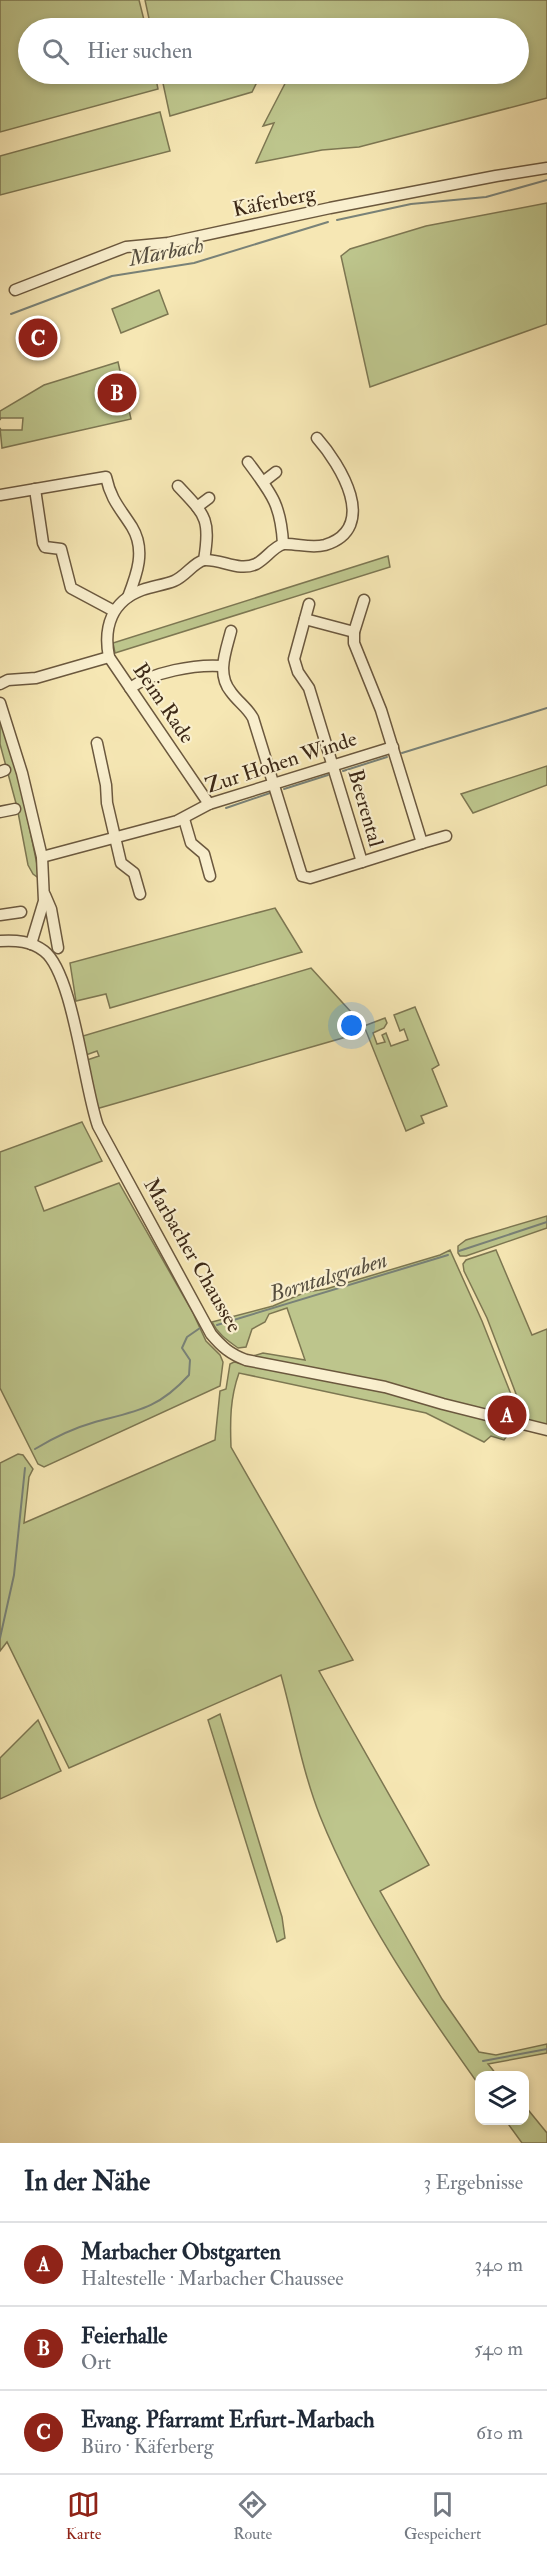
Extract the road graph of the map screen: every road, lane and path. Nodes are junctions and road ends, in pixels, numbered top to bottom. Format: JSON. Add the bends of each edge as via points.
{"nodes":[{"id":1,"x":547,"y":168,"type":"edge"},
{"id":2,"x":15,"y":291,"type":"dead end"},
{"id":3,"x":317,"y":438,"type":"dead end"},
{"id":4,"x":248,"y":462,"type":"dead end"},
{"id":5,"x":276,"y":472,"type":"dead end"},
{"id":6,"x":263,"y":482,"type":"junction"},
{"id":7,"x":177,"y":486,"type":"dead end"},
{"id":8,"x":33,"y":489,"type":"junction"},
{"id":9,"x":0,"y":495,"type":"edge"},
{"id":10,"x":209,"y":498,"type":"dead end"},
{"id":11,"x":197,"y":507,"type":"junction"},
{"id":12,"x":283,"y":544,"type":"junction"},
{"id":13,"x":204,"y":560,"type":"junction"},
{"id":14,"x":128,"y":597,"type":"junction"},
{"id":15,"x":364,"y":600,"type":"dead end"},
{"id":16,"x":309,"y":604,"type":"dead end"},
{"id":17,"x":114,"y":611,"type":"junction"},
{"id":18,"x":305,"y":619,"type":"junction"},
{"id":19,"x":231,"y":631,"type":"dead end"},
{"id":20,"x":354,"y":632,"type":"junction"},
{"id":21,"x":109,"y":657,"type":"junction"},
{"id":22,"x":222,"y":666,"type":"junction"},
{"id":23,"x":0,"y":684,"type":"edge"},
{"id":24,"x":130,"y":688,"type":"junction"},
{"id":25,"x":0,"y":703,"type":"edge"},
{"id":26,"x":97,"y":743,"type":"dead end"},
{"id":27,"x":393,"y":747,"type":"junction"},
{"id":28,"x":333,"y":765,"type":"junction"},
{"id":29,"x":274,"y":784,"type":"junction"},
{"id":30,"x":209,"y":804,"type":"junction"},
{"id":31,"x":15,"y":809,"type":"dead end"},
{"id":32,"x":0,"y":812,"type":"edge"},
{"id":33,"x":184,"y":819,"type":"junction"},
{"id":34,"x":446,"y":836,"type":"dead end"},
{"id":35,"x":114,"y":838,"type":"junction"},
{"id":36,"x":422,"y":843,"type":"junction"},
{"id":37,"x":42,"y":857,"type":"junction"},
{"id":38,"x":362,"y":862,"type":"junction"},
{"id":39,"x":210,"y":876,"type":"dead end"},
{"id":40,"x":140,"y":894,"type":"dead end"},
{"id":41,"x":45,"y":895,"type":"junction"},
{"id":42,"x":21,"y":912,"type":"dead end"},
{"id":43,"x":0,"y":915,"type":"edge"},
{"id":44,"x":0,"y":941,"type":"edge"},
{"id":45,"x":31,"y":944,"type":"junction"},
{"id":46,"x":58,"y":948,"type":"dead end"},
{"id":47,"x":547,"y":1430,"type":"edge"}],
"edges":[{"from":1,"to":2,"type":"street","name":"Käferberg","via":[[168,243],[126,247]]},
{"from":3,"to":12,"type":"street","via":[[348,486],[352,517],[342,535],[326,545]]},
{"from":4,"to":6,"type":"street"},
{"from":5,"to":6,"type":"street"},
{"from":6,"to":12,"type":"street","via":[[279,509]]},
{"from":7,"to":11,"type":"street"},
{"from":8,"to":9,"type":"street"},
{"from":8,"to":14,"type":"street","via":[[106,477],[112,499],[135,533],[139,549],[138,571]]},
{"from":8,"to":17,"type":"street","via":[[43,543],[45,547],[61,549],[71,588]]},
{"from":10,"to":11,"type":"street"},
{"from":11,"to":13,"type":"street","via":[[204,514],[208,531]]},
{"from":12,"to":13,"type":"street","via":[[249,566]]},
{"from":13,"to":14,"type":"street","via":[[175,580]]},
{"from":14,"to":17,"type":"street"},
{"from":15,"to":20,"type":"street"},
{"from":16,"to":18,"type":"street","name":"Beerental"},
{"from":17,"to":21,"type":"street","via":[[107,632]]},
{"from":18,"to":20,"type":"street"},
{"from":18,"to":28,"type":"street","name":"Beerental","via":[[294,664],[309,688]]},
{"from":19,"to":22,"type":"street"},
{"from":20,"to":27,"type":"street","name":"Beerental","via":[[355,647]]},
{"from":21,"to":23,"type":"street","name":"Beim Rade"},
{"from":21,"to":24,"type":"street","name":"Beim Rade"},
{"from":22,"to":24,"type":"street","via":[[190,666]]},
{"from":22,"to":29,"type":"street","via":[[231,692],[253,718]]},
{"from":24,"to":30,"type":"street","name":"Beim Rade"},
{"from":25,"to":37,"type":"street"},
{"from":26,"to":35,"type":"street"},
{"from":27,"to":28,"type":"street","name":"Zur Hohen Winde"},
{"from":27,"to":36,"type":"street","name":"Beerental"},
{"from":28,"to":29,"type":"street","name":"Zur Hohen Winde"},
{"from":28,"to":38,"type":"street","name":"Beerental"},
{"from":29,"to":30,"type":"street","name":"Zur Hohen Winde"},
{"from":29,"to":38,"type":"street","name":"Beerental","via":[[302,876],[310,878]]},
{"from":30,"to":33,"type":"street","name":"Zur Hohen Winde"},
{"from":31,"to":32,"type":"street"},
{"from":33,"to":35,"type":"street","name":"Zur Hohen Winde"},
{"from":33,"to":39,"type":"street","via":[[191,843],[204,854]]},
{"from":34,"to":36,"type":"street","name":"Beerental"},
{"from":35,"to":37,"type":"street","name":"Zur Hohen Winde"},
{"from":35,"to":40,"type":"street","via":[[121,863],[134,873]]},
{"from":36,"to":38,"type":"street","name":"Beerental"},
{"from":37,"to":41,"type":"street"},
{"from":41,"to":45,"type":"street"},
{"from":41,"to":46,"type":"street"},
{"from":42,"to":43,"type":"street"},
{"from":44,"to":45,"type":"street"},
{"from":45,"to":47,"type":"street","name":"Marbacher Chaussee","via":[[45,952],[63,980],[89,1103],[98,1126],[221,1346],[246,1360],[385,1387]]}]}
